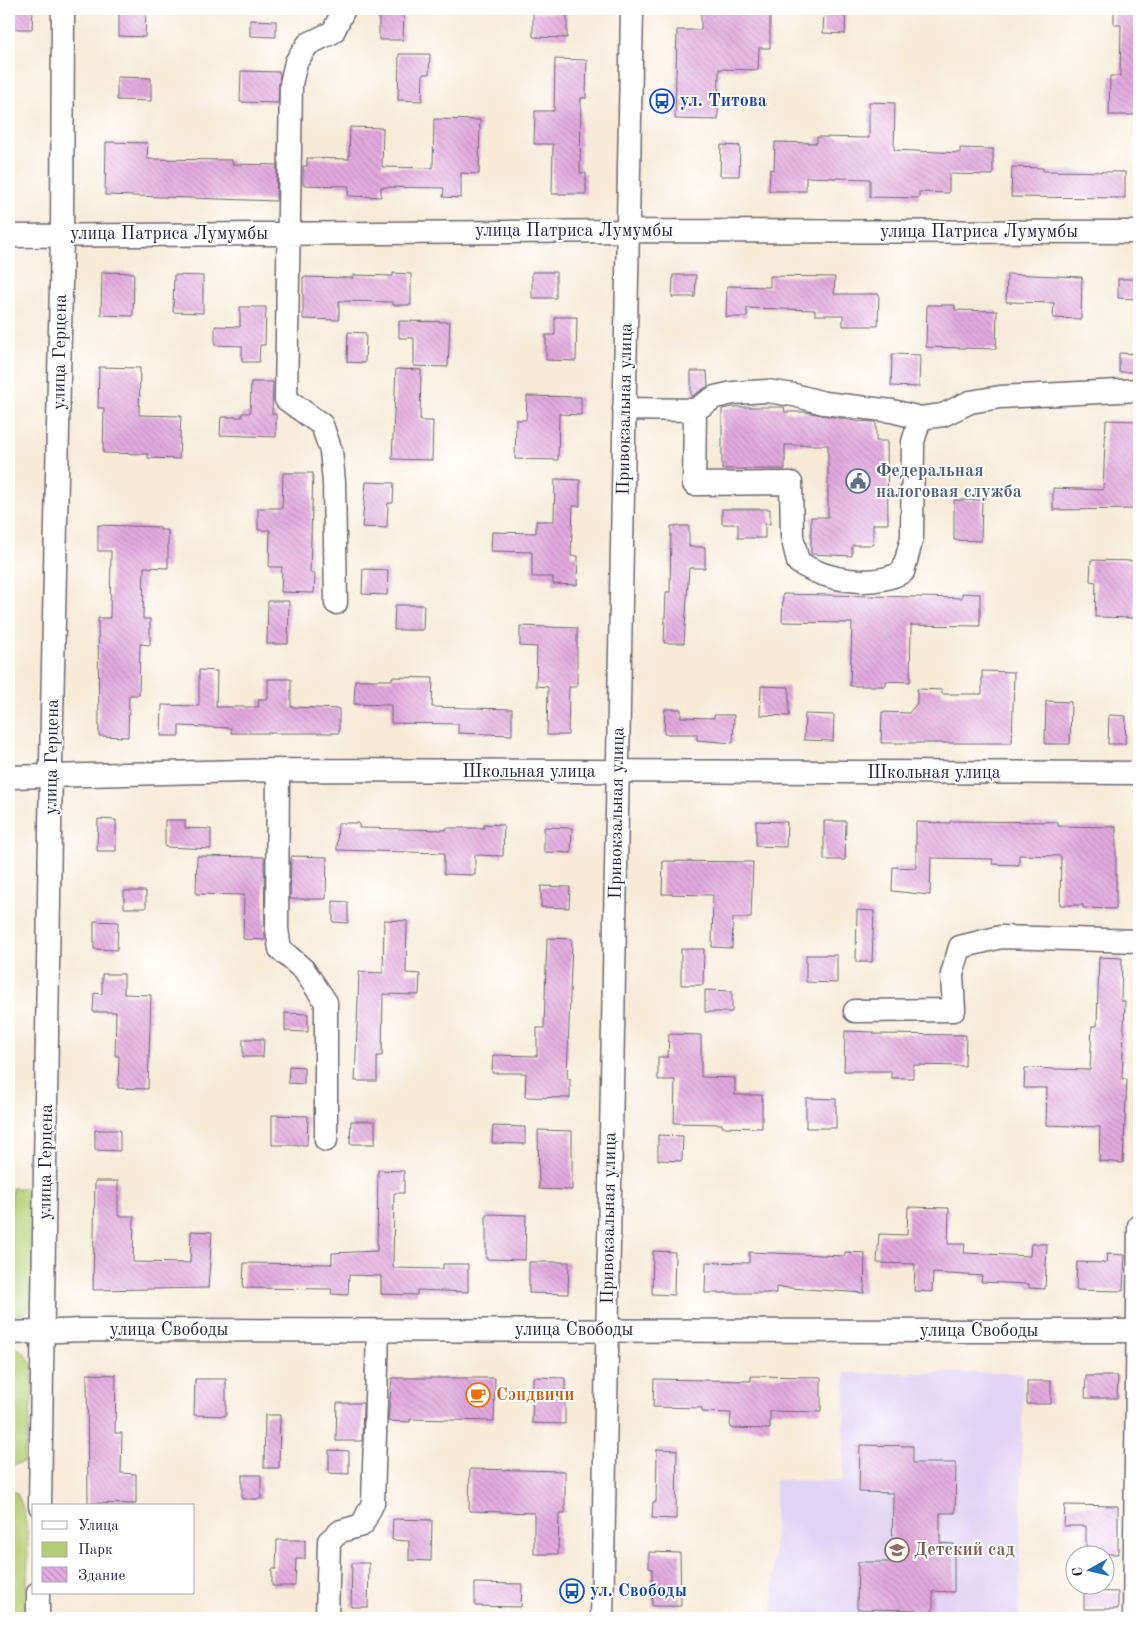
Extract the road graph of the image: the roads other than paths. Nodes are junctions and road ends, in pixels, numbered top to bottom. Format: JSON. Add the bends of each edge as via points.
{"nodes":[{"id":1,"x":63,"y":9,"type":"edge"},
{"id":2,"x":344,"y":9,"type":"edge"},
{"id":3,"x":632,"y":9,"type":"edge"},
{"id":4,"x":628,"y":231,"type":"junction"},
{"id":5,"x":1139,"y":232,"type":"edge"},
{"id":6,"x":288,"y":233,"type":"junction"},
{"id":7,"x":62,"y":234,"type":"junction"},
{"id":8,"x":9,"y":236,"type":"edge"},
{"id":9,"x":1139,"y":390,"type":"edge"},
{"id":10,"x":624,"y":409,"type":"junction"},
{"id":11,"x":695,"y":410,"type":"junction"},
{"id":12,"x":920,"y":418,"type":"junction"},
{"id":13,"x":336,"y":603,"type":"dead end"},
{"id":14,"x":278,"y":770,"type":"junction"},
{"id":15,"x":618,"y":772,"type":"junction"},
{"id":16,"x":1139,"y":773,"type":"edge"},
{"id":17,"x":51,"y":776,"type":"junction"},
{"id":18,"x":9,"y":777,"type":"edge"},
{"id":19,"x":1139,"y":942,"type":"edge"},
{"id":20,"x":855,"y":1011,"type":"dead end"},
{"id":21,"x":326,"y":1140,"type":"dead end"},
{"id":22,"x":1139,"y":1226,"type":"edge"},
{"id":23,"x":378,"y":1330,"type":"junction"},
{"id":24,"x":607,"y":1330,"type":"junction"},
{"id":25,"x":1138,"y":1331,"type":"edge"},
{"id":26,"x":44,"y":1332,"type":"junction"},
{"id":27,"x":9,"y":1333,"type":"edge"},
{"id":28,"x":40,"y":1504,"type":"edge"},
{"id":29,"x":1137,"y":1580,"type":"edge"},
{"id":30,"x":38,"y":1594,"type":"edge"},
{"id":31,"x":38,"y":1618,"type":"edge"},
{"id":32,"x":327,"y":1618,"type":"edge"},
{"id":33,"x":602,"y":1618,"type":"edge"},
{"id":34,"x":1134,"y":1618,"type":"edge"}],
"edges":[{"from":1,"to":7,"type":"street","name":"улица Герцена"},
{"from":2,"to":6,"type":"street","via":[[333,32],[308,44],[296,62],[292,84]]},
{"from":3,"to":4,"type":"street","name":"Привокзальная улица"},
{"from":4,"to":5,"type":"street","name":"улица Патриса Лумумбы"},
{"from":4,"to":6,"type":"street","name":"улица Патриса Лумумбы"},
{"from":4,"to":10,"type":"street","name":"Привокзальная улица"},
{"from":6,"to":7,"type":"street","name":"улица Патриса Лумумбы"},
{"from":6,"to":13,"type":"street","via":[[286,400],[322,426],[331,451]]},
{"from":7,"to":8,"type":"street","name":"улица Патриса Лумумбы"},
{"from":7,"to":17,"type":"street","name":"улица Герцена"},
{"from":9,"to":12,"type":"street","via":[[1000,397],[970,402],[943,415]]},
{"from":10,"to":11,"type":"street"},
{"from":10,"to":15,"type":"street","name":"Привокзальная улица"},
{"from":11,"to":12,"type":"street","via":[[715,397],[767,391]]},
{"from":11,"to":12,"type":"street","via":[[694,484],[791,483],[792,536],[798,562],[813,572],[864,580],[892,577],[904,572],[912,538],[913,442]]},
{"from":14,"to":15,"type":"street","name":"Школьная улица"},
{"from":14,"to":17,"type":"street","name":"Школьная улица"},
{"from":14,"to":21,"type":"street","via":[[280,949],[304,970],[326,1002]]},
{"from":15,"to":16,"type":"street","name":"Школьная улица"},
{"from":15,"to":24,"type":"street","name":"Привокзальная улица"},
{"from":17,"to":18,"type":"street","name":"Школьная улица"},
{"from":17,"to":26,"type":"street","name":"улица Герцена"},
{"from":19,"to":20,"type":"street","via":[[1001,937],[960,946],[952,974],[954,1010]]},
{"from":22,"to":25,"type":"street"},
{"from":23,"to":24,"type":"street","name":"улица Свободы"},
{"from":23,"to":26,"type":"street","name":"улица Свободы"},
{"from":23,"to":32,"type":"street","via":[[372,1503],[362,1524],[341,1531],[330,1541]]},
{"from":24,"to":25,"type":"street","name":"улица Свободы"},
{"from":24,"to":33,"type":"street","name":"Привокзальная улица"},
{"from":25,"to":29,"type":"street"},
{"from":26,"to":27,"type":"street","name":"улица Свободы"},
{"from":26,"to":28,"type":"street","name":"улица Герцена"},
{"from":29,"to":34,"type":"street"},
{"from":30,"to":31,"type":"street"}]}
